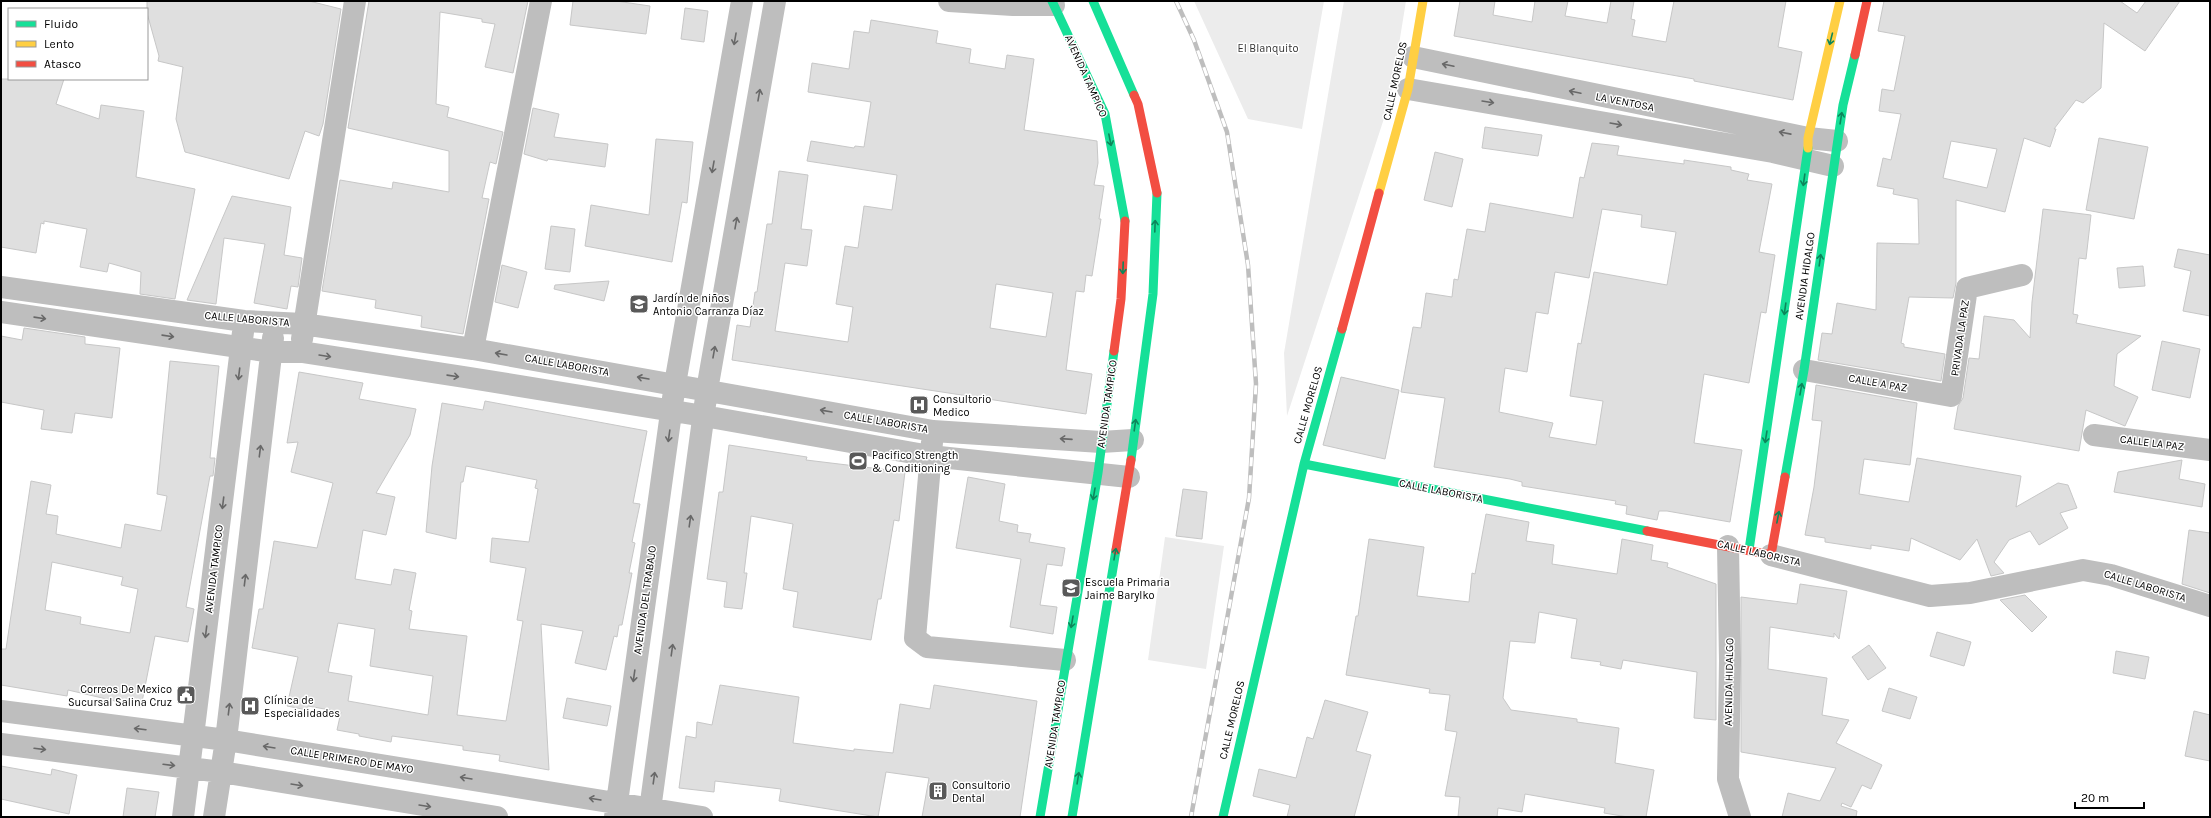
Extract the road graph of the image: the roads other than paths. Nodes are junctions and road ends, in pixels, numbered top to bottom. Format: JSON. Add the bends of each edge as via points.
{"nodes":[{"id":1,"x":355,"y":1,"type":"edge"},
{"id":2,"x":541,"y":1,"type":"edge"},
{"id":3,"x":742,"y":1,"type":"edge"},
{"id":4,"x":775,"y":1,"type":"edge"},
{"id":5,"x":949,"y":1,"type":"edge"},
{"id":6,"x":1093,"y":1,"type":"edge"},
{"id":7,"x":1423,"y":1,"type":"edge"},
{"id":8,"x":1840,"y":1,"type":"edge"},
{"id":9,"x":1867,"y":1,"type":"edge"},
{"id":10,"x":1053,"y":3,"type":"edge"},
{"id":11,"x":1413,"y":57,"type":"junction"},
{"id":12,"x":1408,"y":89,"type":"junction"},
{"id":13,"x":1808,"y":138,"type":"junction"},
{"id":14,"x":1838,"y":140,"type":"junction"},
{"id":15,"x":1807,"y":159,"type":"junction"},
{"id":16,"x":1833,"y":166,"type":"junction"},
{"id":17,"x":2022,"y":275,"type":"dead end"},
{"id":18,"x":1,"y":287,"type":"edge"},
{"id":19,"x":1,"y":312,"type":"edge"},
{"id":20,"x":244,"y":321,"type":"junction"},
{"id":21,"x":275,"y":323,"type":"junction"},
{"id":22,"x":303,"y":324,"type":"junction"},
{"id":23,"x":243,"y":347,"type":"junction"},
{"id":24,"x":473,"y":349,"type":"junction"},
{"id":25,"x":272,"y":352,"type":"junction"},
{"id":26,"x":302,"y":352,"type":"junction"},
{"id":27,"x":1804,"y":370,"type":"junction"},
{"id":28,"x":675,"y":384,"type":"junction"},
{"id":29,"x":707,"y":390,"type":"junction"},
{"id":30,"x":1951,"y":396,"type":"joint"},
{"id":31,"x":672,"y":411,"type":"junction"},
{"id":32,"x":704,"y":416,"type":"junction"},
{"id":33,"x":933,"y":430,"type":"junction"},
{"id":34,"x":2094,"y":435,"type":"dead end"},
{"id":35,"x":1133,"y":440,"type":"junction"},
{"id":36,"x":1101,"y":442,"type":"junction"},
{"id":37,"x":2210,"y":450,"type":"edge"},
{"id":38,"x":930,"y":456,"type":"junction"},
{"id":39,"x":1304,"y":464,"type":"junction"},
{"id":40,"x":1098,"y":473,"type":"junction"},
{"id":41,"x":1129,"y":476,"type":"junction"},
{"id":42,"x":1738,"y":548,"type":"junction"},
{"id":43,"x":1771,"y":555,"type":"junction"},
{"id":44,"x":2210,"y":606,"type":"edge"},
{"id":45,"x":1065,"y":660,"type":"junction"},
{"id":46,"x":1,"y":711,"type":"edge"},
{"id":47,"x":193,"y":735,"type":"junction"},
{"id":48,"x":226,"y":740,"type":"junction"},
{"id":49,"x":1,"y":744,"type":"edge"},
{"id":50,"x":190,"y":768,"type":"junction"},
{"id":51,"x":221,"y":772,"type":"junction"},
{"id":52,"x":615,"y":810,"type":"edge"},
{"id":53,"x":649,"y":813,"type":"edge"},
{"id":54,"x":183,"y":817,"type":"edge"},
{"id":55,"x":214,"y":817,"type":"edge"},
{"id":56,"x":496,"y":817,"type":"edge"},
{"id":57,"x":702,"y":817,"type":"edge"},
{"id":58,"x":1040,"y":817,"type":"edge"},
{"id":59,"x":1072,"y":817,"type":"edge"},
{"id":60,"x":1222,"y":817,"type":"edge"},
{"id":61,"x":1740,"y":817,"type":"edge"}],
"edges":[{"from":1,"to":22,"type":"street"},
{"from":2,"to":24,"type":"street"},
{"from":3,"to":28,"type":"street","name":"AVENIDA DEL TRABAJO","one_way":true},
{"from":29,"to":4,"type":"street","one_way":true},
{"from":5,"to":10,"type":"street","via":[[1013,5]]},
{"from":35,"to":6,"type":"street","one_way":true,"via":[[1153,294],[1157,195],[1138,104]]},
{"from":7,"to":11,"type":"street","name":"CALLE MORELOS"},
{"from":8,"to":13,"type":"street","name":"AVENDIA HIDALGO","one_way":true},
{"from":14,"to":9,"type":"street","name":"AVENDIA HIDALGO","one_way":true,"via":[[1843,105]]},
{"from":10,"to":36,"type":"street","name":"AVENIDA TAMPICO","one_way":true,"via":[[1105,114],[1125,214],[1122,299]]},
{"from":11,"to":12,"type":"street","name":"CALLE MORELOS"},
{"from":13,"to":11,"type":"street","name":"LA VENTOSA","one_way":true},
{"from":12,"to":15,"type":"street","name":"LA VENTOSA","one_way":true},
{"from":12,"to":39,"type":"street","name":"CALLE MORELOS"},
{"from":13,"to":14,"type":"street","name":"LA VENTOSA"},
{"from":13,"to":15,"type":"street","name":"AVENDIA HIDALGO"},
{"from":14,"to":16,"type":"street","name":"AVENDIA HIDALGO"},
{"from":15,"to":16,"type":"street","name":"LA VENTOSA"},
{"from":15,"to":42,"type":"street","name":"AVENDIA HIDALGO","one_way":true},
{"from":27,"to":16,"type":"street","name":"AVENDIA HIDALGO","one_way":true},
{"from":17,"to":30,"type":"street","name":"PRIVADA LA PAZ","via":[[1967,288]]},
{"from":18,"to":20,"type":"street","name":"CALLE LABORISTA"},
{"from":19,"to":23,"type":"street","one_way":true},
{"from":20,"to":21,"type":"street","name":"CALLE LABORISTA"},
{"from":20,"to":23,"type":"street","name":"AVENIDA TAMPICO"},
{"from":21,"to":22,"type":"street","name":"CALLE LABORISTA"},
{"from":21,"to":25,"type":"street"},
{"from":22,"to":24,"type":"street","name":"CALLE LABORISTA"},
{"from":22,"to":26,"type":"street"},
{"from":23,"to":25,"type":"street"},
{"from":23,"to":47,"type":"street","name":"AVENIDA TAMPICO","one_way":true},
{"from":28,"to":24,"type":"street","name":"CALLE LABORISTA","one_way":true},
{"from":25,"to":26,"type":"street"},
{"from":48,"to":25,"type":"street","one_way":true},
{"from":26,"to":31,"type":"street","one_way":true},
{"from":27,"to":30,"type":"street","name":"CALLE A PAZ"},
{"from":43,"to":27,"type":"street","name":"AVENDIA HIDALGO","one_way":true},
{"from":28,"to":29,"type":"street","name":"CALLE LABORISTA"},
{"from":28,"to":31,"type":"street","name":"AVENIDA DEL TRABAJO"},
{"from":29,"to":32,"type":"street"},
{"from":33,"to":29,"type":"street","name":"CALLE LABORISTA","one_way":true},
{"from":31,"to":32,"type":"street"},
{"from":31,"to":52,"type":"street","name":"AVENIDA DEL TRABAJO","one_way":true},
{"from":32,"to":38,"type":"street"},
{"from":53,"to":32,"type":"street","one_way":true},
{"from":36,"to":33,"type":"street","name":"CALLE LABORISTA","one_way":true},
{"from":33,"to":38,"type":"street"},
{"from":34,"to":37,"type":"street","name":"CALLE LA PAZ"},
{"from":35,"to":36,"type":"street","name":"CALLE LABORISTA"},
{"from":35,"to":41,"type":"street"},
{"from":36,"to":40,"type":"street","name":"AVENIDA TAMPICO"},
{"from":38,"to":40,"type":"street"},
{"from":38,"to":45,"type":"street","via":[[915,638],[927,647]]},
{"from":39,"to":42,"type":"street","name":"CALLE LABORISTA"},
{"from":39,"to":60,"type":"street","name":"CALLE MORELOS"},
{"from":40,"to":41,"type":"street"},
{"from":40,"to":45,"type":"street","name":"AVENIDA TAMPICO","one_way":true},
{"from":59,"to":41,"type":"street","one_way":true},
{"from":42,"to":43,"type":"street","name":"CALLE LABORISTA"},
{"from":42,"to":61,"type":"street","name":"AVENIDA HIDALGO","via":[[1730,661],[1728,780]]},
{"from":43,"to":44,"type":"street","name":"CALLE LABORISTA","via":[[1930,596],[1970,593],[2083,570],[2111,575]]},
{"from":45,"to":58,"type":"street","name":"AVENIDA TAMPICO"},
{"from":47,"to":46,"type":"street","name":"CALLE PRIMERO DE MAYO","one_way":true},
{"from":47,"to":48,"type":"street","name":"CALLE PRIMERO DE MAYO"},
{"from":47,"to":50,"type":"street","name":"AVENIDA TAMPICO"},
{"from":48,"to":51,"type":"street"},
{"from":52,"to":48,"type":"street","name":"CALLE PRIMERO DE MAYO","one_way":true},
{"from":49,"to":50,"type":"street","one_way":true},
{"from":50,"to":51,"type":"street"},
{"from":50,"to":54,"type":"street","name":"AVENIDA TAMPICO"},
{"from":51,"to":55,"type":"street"},
{"from":51,"to":56,"type":"street","one_way":true},
{"from":52,"to":53,"type":"street","name":"CALLE PRIMERO DE MAYO"},
{"from":53,"to":57,"type":"street","name":"CALLE PRIMERO DE MAYO"}]}
